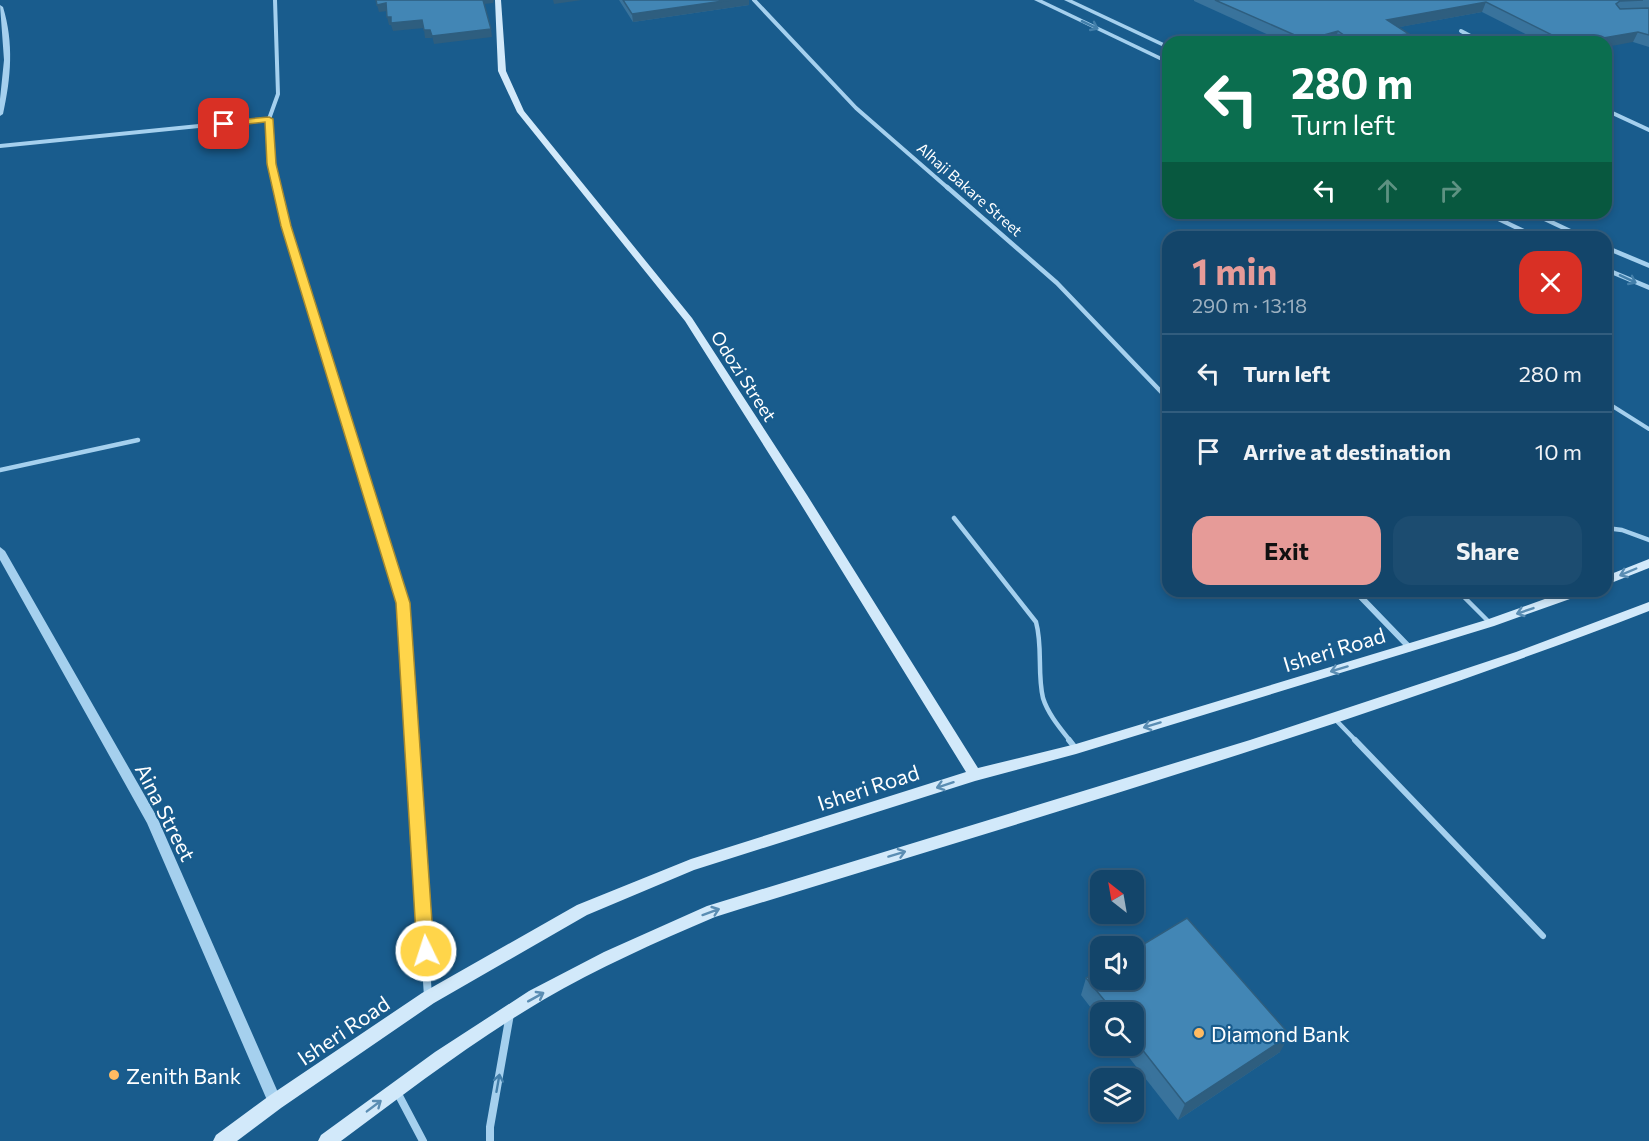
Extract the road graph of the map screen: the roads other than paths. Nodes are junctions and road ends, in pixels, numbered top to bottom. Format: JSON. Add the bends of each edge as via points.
{"nodes":[{"id":1,"x":275,"y":0,"type":"edge"},
{"id":2,"x":498,"y":0,"type":"edge"},
{"id":3,"x":754,"y":0,"type":"edge"},
{"id":4,"x":1037,"y":0,"type":"edge"},
{"id":5,"x":1067,"y":0,"type":"edge"},
{"id":6,"x":0,"y":7,"type":"edge"},
{"id":7,"x":1461,"y":31,"type":"dead end"},
{"id":8,"x":1471,"y":36,"type":"edge"},
{"id":9,"x":1162,"y":44,"type":"edge"},
{"id":10,"x":1162,"y":59,"type":"edge"},
{"id":11,"x":1612,"y":113,"type":"edge"},
{"id":12,"x":0,"y":114,"type":"edge"},
{"id":13,"x":269,"y":119,"type":"junction"},
{"id":14,"x":1649,"y":130,"type":"edge"},
{"id":15,"x":0,"y":146,"type":"edge"},
{"id":16,"x":1500,"y":219,"type":"edge"},
{"id":17,"x":1544,"y":219,"type":"edge"},
{"id":18,"x":1525,"y":231,"type":"edge"},
{"id":19,"x":1571,"y":231,"type":"edge"},
{"id":20,"x":1612,"y":250,"type":"edge"},
{"id":21,"x":1649,"y":266,"type":"edge"},
{"id":22,"x":1612,"y":272,"type":"edge"},
{"id":23,"x":1649,"y":288,"type":"edge"},
{"id":24,"x":1162,"y":393,"type":"edge"},
{"id":25,"x":1612,"y":406,"type":"edge"},
{"id":26,"x":1649,"y":429,"type":"edge"},
{"id":27,"x":138,"y":440,"type":"dead end"},
{"id":28,"x":0,"y":470,"type":"edge"},
{"id":29,"x":954,"y":518,"type":"dead end"},
{"id":30,"x":1612,"y":529,"type":"edge"},
{"id":31,"x":1649,"y":540,"type":"edge"},
{"id":32,"x":0,"y":551,"type":"edge"},
{"id":33,"x":1649,"y":563,"type":"edge"},
{"id":34,"x":1612,"y":578,"type":"edge"},
{"id":35,"x":1361,"y":597,"type":"edge"},
{"id":36,"x":1464,"y":597,"type":"edge"},
{"id":37,"x":1546,"y":597,"type":"edge"},
{"id":38,"x":1649,"y":606,"type":"edge"},
{"id":39,"x":1490,"y":623,"type":"junction"},
{"id":40,"x":1410,"y":648,"type":"junction"},
{"id":41,"x":1334,"y":718,"type":"junction"},
{"id":42,"x":1076,"y":749,"type":"junction"},
{"id":43,"x":975,"y":775,"type":"junction"},
{"id":44,"x":1543,"y":936,"type":"dead end"},
{"id":45,"x":428,"y":998,"type":"junction"},
{"id":46,"x":511,"y":1010,"type":"junction"},
{"id":47,"x":396,"y":1089,"type":"junction"},
{"id":48,"x":275,"y":1102,"type":"junction"},
{"id":49,"x":222,"y":1141,"type":"edge"},
{"id":50,"x":327,"y":1141,"type":"edge"},
{"id":51,"x":423,"y":1141,"type":"edge"},
{"id":52,"x":490,"y":1141,"type":"edge"}],
"edges":[{"from":1,"to":13,"type":"street","via":[[278,94]]},
{"from":2,"to":43,"type":"main road","name":"Odozi Street","via":[[502,71],[520,112],[689,320]]},
{"from":3,"to":24,"type":"street","name":"Alhaji Bakare Street","via":[[856,108],[1057,283]]},
{"from":4,"to":10,"type":"street","one_way":true},
{"from":5,"to":9,"type":"street"},
{"from":6,"to":12,"type":"street","via":[[6,24],[7,58]]},
{"from":7,"to":8,"type":"street"},
{"from":11,"to":14,"type":"street"},
{"from":13,"to":15,"type":"street"},
{"from":13,"to":45,"type":"street","via":[[271,164],[286,226],[403,603]]},
{"from":16,"to":18,"type":"street"},
{"from":17,"to":19,"type":"street"},
{"from":20,"to":21,"type":"street"},
{"from":22,"to":23,"type":"street","one_way":true},
{"from":25,"to":26,"type":"lane"},
{"from":27,"to":28,"type":"lane"},
{"from":29,"to":42,"type":"lane","via":[[1036,622],[1041,635],[1043,699]]},
{"from":30,"to":31,"type":"lane"},
{"from":32,"to":48,"type":"street","name":"Aina Street","via":[[153,821]]},
{"from":33,"to":34,"type":"main road","one_way":true},
{"from":35,"to":40,"type":"street"},
{"from":36,"to":39,"type":"lane"},
{"from":37,"to":39,"type":"main road","name":"Isheri Road","one_way":true},
{"from":38,"to":41,"type":"main road","via":[[1521,655]]},
{"from":39,"to":40,"type":"main road","name":"Isheri Road"},
{"from":40,"to":42,"type":"main road","name":"Isheri Road","one_way":true},
{"from":41,"to":44,"type":"lane"},
{"from":46,"to":41,"type":"main road","one_way":true,"via":[[626,948],[712,911]]},
{"from":42,"to":43,"type":"main road","name":"Isheri Road"},
{"from":43,"to":45,"type":"main road","name":"Isheri Road","one_way":true,"via":[[691,865],[593,905]]},
{"from":45,"to":48,"type":"main road","name":"Isheri Road"},
{"from":46,"to":47,"type":"main road"},
{"from":52,"to":46,"type":"street","one_way":true},
{"from":50,"to":47,"type":"main road","one_way":true},
{"from":47,"to":51,"type":"street"},
{"from":48,"to":49,"type":"main road","name":"Isheri Road"}]}
